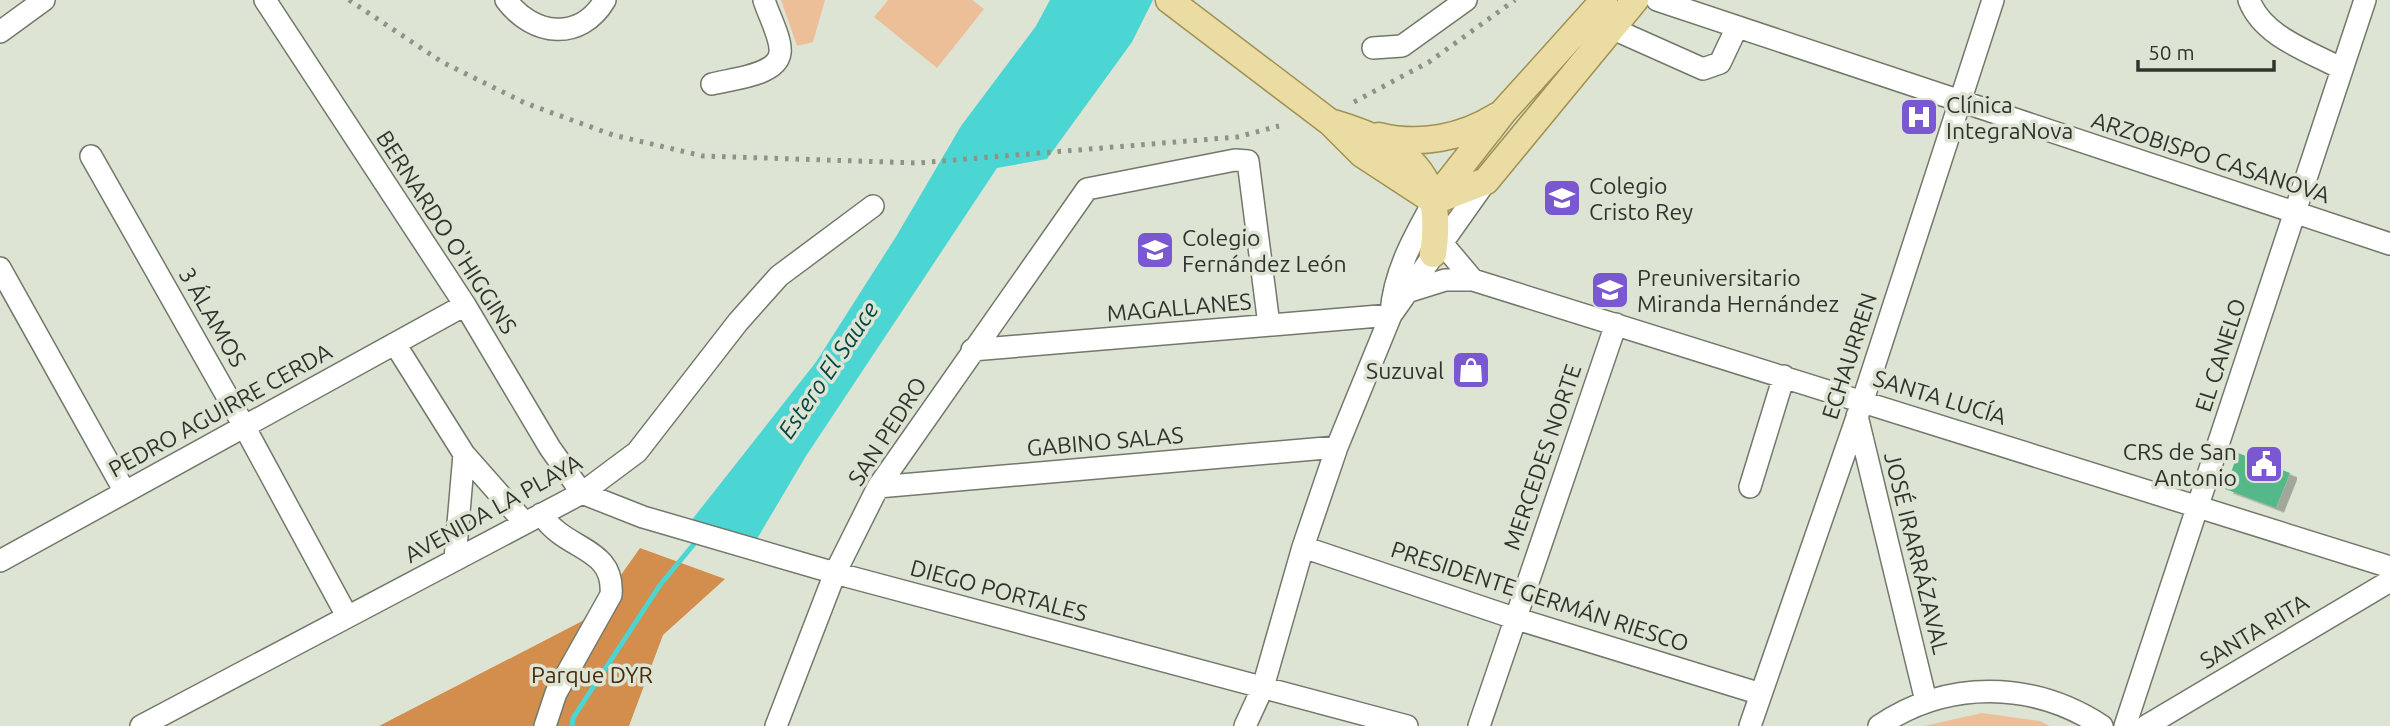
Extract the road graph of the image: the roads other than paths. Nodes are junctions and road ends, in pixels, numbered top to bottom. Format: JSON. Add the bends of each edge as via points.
{"nodes":[{"id":1,"x":44,"y":0,"type":"edge"},
{"id":2,"x":265,"y":0,"type":"edge"},
{"id":3,"x":506,"y":0,"type":"edge"},
{"id":4,"x":605,"y":0,"type":"edge"},
{"id":5,"x":764,"y":0,"type":"edge"},
{"id":6,"x":1169,"y":0,"type":"edge"},
{"id":7,"x":1466,"y":0,"type":"edge"},
{"id":8,"x":1604,"y":0,"type":"edge"},
{"id":9,"x":1635,"y":0,"type":"edge"},
{"id":10,"x":1657,"y":0,"type":"edge"},
{"id":11,"x":1993,"y":0,"type":"edge"},
{"id":12,"x":2249,"y":0,"type":"edge"},
{"id":13,"x":2365,"y":0,"type":"edge"},
{"id":14,"x":1737,"y":27,"type":"junction"},
{"id":15,"x":1611,"y":28,"type":"junction"},
{"id":16,"x":0,"y":32,"type":"edge"},
{"id":17,"x":1373,"y":48,"type":"dead end"},
{"id":18,"x":2342,"y":69,"type":"junction"},
{"id":19,"x":712,"y":83,"type":"dead end"},
{"id":20,"x":1960,"y":101,"type":"junction"},
{"id":21,"x":1504,"y":111,"type":"junction"},
{"id":22,"x":1331,"y":123,"type":"junction"},
{"id":23,"x":1369,"y":134,"type":"junction"},
{"id":24,"x":91,"y":156,"type":"dead end"},
{"id":25,"x":1486,"y":181,"type":"junction"},
{"id":26,"x":1434,"y":201,"type":"junction"},
{"id":27,"x":873,"y":206,"type":"dead end"},
{"id":28,"x":2295,"y":212,"type":"junction"},
{"id":29,"x":2390,"y":244,"type":"edge"},
{"id":30,"x":1437,"y":248,"type":"junction"},
{"id":31,"x":0,"y":268,"type":"edge"},
{"id":32,"x":1472,"y":280,"type":"junction"},
{"id":33,"x":1409,"y":291,"type":"junction"},
{"id":34,"x":465,"y":305,"type":"junction"},
{"id":35,"x":1391,"y":315,"type":"junction"},
{"id":36,"x":1615,"y":324,"type":"junction"},
{"id":37,"x":1269,"y":325,"type":"junction"},
{"id":38,"x":395,"y":344,"type":"junction"},
{"id":39,"x":972,"y":351,"type":"junction"},
{"id":40,"x":1784,"y":376,"type":"junction"},
{"id":41,"x":1860,"y":408,"type":"junction"},
{"id":42,"x":244,"y":426,"type":"junction"},
{"id":43,"x":1337,"y":447,"type":"junction"},
{"id":44,"x":464,"y":454,"type":"junction"},
{"id":45,"x":878,"y":487,"type":"junction"},
{"id":46,"x":1749,"y":487,"type":"dead end"},
{"id":47,"x":125,"y":492,"type":"junction"},
{"id":48,"x":582,"y":493,"type":"junction"},
{"id":49,"x":2198,"y":505,"type":"junction"},
{"id":50,"x":533,"y":518,"type":"junction"},
{"id":51,"x":1303,"y":547,"type":"junction"},
{"id":52,"x":455,"y":559,"type":"junction"},
{"id":53,"x":0,"y":561,"type":"edge"},
{"id":54,"x":2390,"y":567,"type":"edge"},
{"id":55,"x":835,"y":573,"type":"junction"},
{"id":56,"x":2390,"y":581,"type":"edge"},
{"id":57,"x":346,"y":616,"type":"junction"},
{"id":58,"x":1514,"y":618,"type":"junction"},
{"id":59,"x":1263,"y":687,"type":"junction"},
{"id":60,"x":1761,"y":694,"type":"junction"},
{"id":61,"x":1926,"y":701,"type":"junction"},
{"id":62,"x":141,"y":726,"type":"edge"},
{"id":63,"x":545,"y":726,"type":"edge"},
{"id":64,"x":776,"y":726,"type":"edge"},
{"id":65,"x":1245,"y":726,"type":"edge"},
{"id":66,"x":1263,"y":726,"type":"edge"},
{"id":67,"x":1406,"y":726,"type":"edge"},
{"id":68,"x":1479,"y":726,"type":"edge"},
{"id":69,"x":1750,"y":726,"type":"edge"},
{"id":70,"x":1880,"y":726,"type":"edge"},
{"id":71,"x":2102,"y":726,"type":"edge"},
{"id":72,"x":2125,"y":726,"type":"edge"},
{"id":73,"x":2146,"y":726,"type":"edge"}],
"edges":[{"from":1,"to":16,"type":"street"},
{"from":2,"to":34,"type":"street","name":"BERNARDO O'HIGGINS"},
{"from":3,"to":4,"type":"street","via":[[534,25],[562,31],[584,22]]},
{"from":5,"to":19,"type":"street","via":[[780,51],[777,59],[761,71]]},
{"from":6,"to":22,"type":"main road"},
{"from":7,"to":17,"type":"street","via":[[1402,47]]},
{"from":8,"to":21,"type":"main road"},
{"from":9,"to":15,"type":"main road"},
{"from":10,"to":14,"type":"street","name":"ARZOBISPO CASANOVA"},
{"from":11,"to":20,"type":"street","name":"ECHAURREN"},
{"from":12,"to":18,"type":"street","via":[[2267,29]]},
{"from":13,"to":18,"type":"street","name":"EL CANELO"},
{"from":14,"to":15,"type":"street","via":[[1720,63],[1703,69]]},
{"from":14,"to":20,"type":"street","name":"ARZOBISPO CASANOVA"},
{"from":15,"to":25,"type":"main road"},
{"from":18,"to":28,"type":"street","name":"EL CANELO"},
{"from":20,"to":28,"type":"street","name":"ARZOBISPO CASANOVA"},
{"from":20,"to":41,"type":"street","name":"ECHAURREN"},
{"from":21,"to":23,"type":"main road","via":[[1475,128],[1441,138],[1405,140]]},
{"from":21,"to":26,"type":"main road"},
{"from":22,"to":23,"type":"main road"},
{"from":22,"to":26,"type":"main road","via":[[1362,155]]},
{"from":23,"to":26,"type":"main road","via":[[1421,169]]},
{"from":24,"to":42,"type":"street","name":"3 ÁLAMOS"},
{"from":25,"to":26,"type":"main road"},
{"from":25,"to":30,"type":"street"},
{"from":26,"to":30,"type":"main road"},
{"from":26,"to":35,"type":"street","via":[[1408,249],[1393,290]]},
{"from":27,"to":48,"type":"street","name":"AVENIDA LA PLAYA","via":[[779,276],[637,452]]},
{"from":28,"to":29,"type":"street","name":"ARZOBISPO CASANOVA"},
{"from":28,"to":49,"type":"street","name":"EL CANELO"},
{"from":30,"to":32,"type":"street"},
{"from":30,"to":33,"type":"street"},
{"from":31,"to":47,"type":"street"},
{"from":32,"to":33,"type":"street","name":"SANTA LUCÍA","via":[[1438,281]]},
{"from":32,"to":36,"type":"street","name":"SANTA LUCÍA"},
{"from":33,"to":35,"type":"street"},
{"from":34,"to":38,"type":"street","name":"PEDRO AGUIRRE CERDA"},
{"from":34,"to":48,"type":"street","name":"BERNARDO O'HIGGINS"},
{"from":35,"to":37,"type":"street","name":"MAGALLANES"},
{"from":35,"to":43,"type":"street"},
{"from":36,"to":40,"type":"street","name":"SANTA LUCÍA"},
{"from":36,"to":58,"type":"street","name":"MERCEDES NORTE"},
{"from":37,"to":39,"type":"street","name":"MAGALLANES"},
{"from":37,"to":39,"type":"street","name":"SAN PEDRO","via":[[1248,160],[1235,160],[1087,189]]},
{"from":38,"to":42,"type":"street","name":"PEDRO AGUIRRE CERDA"},
{"from":38,"to":44,"type":"street"},
{"from":39,"to":45,"type":"street","name":"SAN PEDRO"},
{"from":40,"to":41,"type":"street","name":"SANTA LUCÍA"},
{"from":40,"to":46,"type":"street"},
{"from":41,"to":49,"type":"street","name":"SANTA LUCÍA"},
{"from":41,"to":60,"type":"street","name":"ECHAURREN"},
{"from":41,"to":61,"type":"street","name":"JOSÉ IRARRÁZAVAL"},
{"from":42,"to":47,"type":"street","name":"PEDRO AGUIRRE CERDA"},
{"from":42,"to":57,"type":"street","name":"3 ÁLAMOS"},
{"from":43,"to":45,"type":"street","name":"GABINO SALAS"},
{"from":43,"to":51,"type":"street"},
{"from":44,"to":50,"type":"street"},
{"from":44,"to":52,"type":"street"},
{"from":45,"to":55,"type":"street","name":"SAN PEDRO"},
{"from":47,"to":53,"type":"street","name":"PEDRO AGUIRRE CERDA"},
{"from":48,"to":50,"type":"street","name":"AVENIDA LA PLAYA"},
{"from":48,"to":55,"type":"street","name":"DIEGO PORTALES","via":[[643,517]]},
{"from":49,"to":54,"type":"street","name":"SANTA LUCÍA"},
{"from":49,"to":72,"type":"street","name":"EL CANELO"},
{"from":50,"to":52,"type":"street","name":"AVENIDA LA PLAYA"},
{"from":50,"to":63,"type":"street","via":[[598,556],[609,572],[612,588],[556,693]]},
{"from":51,"to":58,"type":"street","name":"PRESIDENTE GERMÁN RIESCO"},
{"from":51,"to":59,"type":"street"},
{"from":52,"to":57,"type":"street","name":"AVENIDA LA PLAYA"},
{"from":55,"to":59,"type":"street","name":"DIEGO PORTALES"},
{"from":55,"to":64,"type":"street","name":"SAN PEDRO"},
{"from":56,"to":73,"type":"street","name":"SANTA RITA"},
{"from":57,"to":62,"type":"street","name":"AVENIDA LA PLAYA"},
{"from":58,"to":60,"type":"street","name":"PRESIDENTE GERMÁN RIESCO"},
{"from":58,"to":68,"type":"street","name":"MERCEDES NORTE"},
{"from":59,"to":65,"type":"street"},
{"from":59,"to":66,"type":"street"},
{"from":59,"to":67,"type":"street","name":"DIEGO PORTALES"},
{"from":60,"to":69,"type":"street","name":"ECHAURREN"},
{"from":61,"to":70,"type":"street"},
{"from":61,"to":71,"type":"street","via":[[1975,691],[2025,693],[2066,705]]}]}
